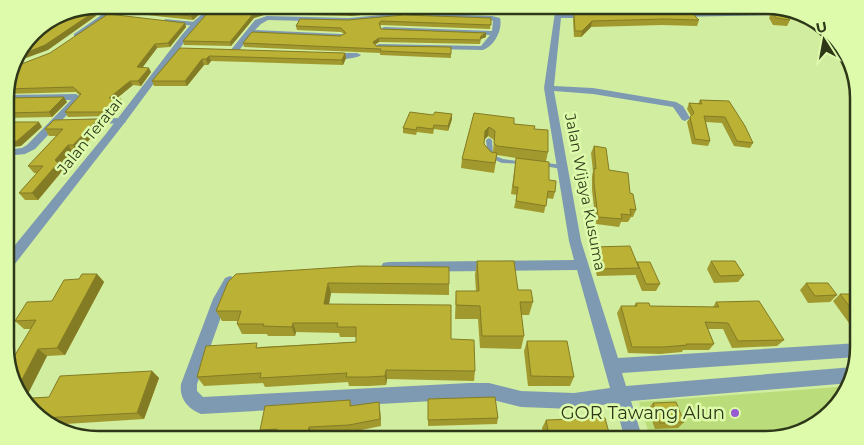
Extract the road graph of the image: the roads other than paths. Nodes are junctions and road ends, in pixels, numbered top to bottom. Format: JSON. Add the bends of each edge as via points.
{"nodes":[{"id":1,"x":103,"y":14,"type":"joint"},
{"id":2,"x":204,"y":14,"type":"edge"},
{"id":3,"x":302,"y":14,"type":"edge"},
{"id":4,"x":411,"y":14,"type":"edge"},
{"id":5,"x":433,"y":14,"type":"edge"},
{"id":6,"x":434,"y":14,"type":"edge"},
{"id":7,"x":451,"y":14,"type":"edge"},
{"id":8,"x":558,"y":14,"type":"edge"},
{"id":9,"x":585,"y":14,"type":"edge"},
{"id":10,"x":769,"y":14,"type":"edge"},
{"id":11,"x":118,"y":15,"type":"edge"},
{"id":12,"x":671,"y":15,"type":"edge"},
{"id":13,"x":388,"y":16,"type":"junction"},
{"id":14,"x":598,"y":16,"type":"edge"},
{"id":15,"x":300,"y":18,"type":"junction"},
{"id":16,"x":157,"y":20,"type":"edge"},
{"id":17,"x":349,"y":20,"type":"junction"},
{"id":18,"x":195,"y":24,"type":"junction"},
{"id":19,"x":384,"y":30,"type":"junction"},
{"id":20,"x":428,"y":30,"type":"junction"},
{"id":21,"x":436,"y":31,"type":"junction"},
{"id":22,"x":250,"y":32,"type":"junction"},
{"id":23,"x":495,"y":33,"type":"junction"},
{"id":24,"x":290,"y":34,"type":"junction"},
{"id":25,"x":67,"y":44,"type":"edge"},
{"id":26,"x":336,"y":45,"type":"junction"},
{"id":27,"x":224,"y":51,"type":"edge"},
{"id":28,"x":234,"y":51,"type":"junction"},
{"id":29,"x":244,"y":52,"type":"edge"},
{"id":30,"x":322,"y":54,"type":"edge"},
{"id":31,"x":357,"y":55,"type":"dead end"},
{"id":32,"x":550,"y":88,"type":"junction"},
{"id":33,"x":14,"y":98,"type":"edge"},
{"id":34,"x":685,"y":118,"type":"dead end"},
{"id":35,"x":34,"y":124,"type":"edge"},
{"id":36,"x":53,"y":124,"type":"junction"},
{"id":37,"x":119,"y":124,"type":"junction"},
{"id":38,"x":489,"y":140,"type":"dead end"},
{"id":39,"x":14,"y":152,"type":"edge"},
{"id":40,"x":528,"y":163,"type":"edge"},
{"id":41,"x":536,"y":164,"type":"edge"},
{"id":42,"x":562,"y":166,"type":"junction"},
{"id":43,"x":14,"y":255,"type":"edge"},
{"id":44,"x":582,"y":266,"type":"junction"},
{"id":45,"x":377,"y":268,"type":"edge"},
{"id":46,"x":247,"y":276,"type":"edge"},
{"id":47,"x":850,"y":351,"type":"edge"},
{"id":48,"x":612,"y":366,"type":"junction"},
{"id":49,"x":846,"y":376,"type":"edge"},
{"id":50,"x":620,"y":393,"type":"junction"},
{"id":51,"x":631,"y":431,"type":"edge"}],
"edges":[{"from":1,"to":11,"type":"street"},
{"from":1,"to":25,"type":"street"},
{"from":2,"to":18,"type":"street","name":"Jalan Teratai"},
{"from":3,"to":15,"type":"street"},
{"from":4,"to":13,"type":"street"},
{"from":5,"to":20,"type":"street"},
{"from":6,"to":21,"type":"street"},
{"from":7,"to":23,"type":"street","via":[[495,19],[498,23]]},
{"from":8,"to":32,"type":"street","name":"Jalan Wijaya Kusuma"},
{"from":9,"to":14,"type":"street"},
{"from":10,"to":12,"type":"street"},
{"from":13,"to":17,"type":"street"},
{"from":13,"to":19,"type":"street"},
{"from":15,"to":17,"type":"street"},
{"from":15,"to":22,"type":"street","via":[[264,18]]},
{"from":15,"to":24,"type":"street"},
{"from":16,"to":18,"type":"street"},
{"from":17,"to":26,"type":"street"},
{"from":18,"to":37,"type":"street","name":"Jalan Teratai","via":[[181,49]]},
{"from":19,"to":20,"type":"street"},
{"from":19,"to":23,"type":"street","via":[[378,50],[483,48]]},
{"from":20,"to":21,"type":"street"},
{"from":21,"to":23,"type":"street"},
{"from":22,"to":24,"type":"street"},
{"from":22,"to":28,"type":"street"},
{"from":24,"to":26,"type":"street"},
{"from":26,"to":30,"type":"street"},
{"from":26,"to":31,"type":"street"},
{"from":27,"to":28,"type":"street"},
{"from":28,"to":29,"type":"street"},
{"from":32,"to":34,"type":"street","via":[[593,91],[676,105]]},
{"from":32,"to":42,"type":"street","name":"Jalan Wijaya Kusuma"},
{"from":33,"to":36,"type":"street","via":[[76,97]]},
{"from":35,"to":36,"type":"street"},
{"from":36,"to":37,"type":"street"},
{"from":36,"to":39,"type":"street","via":[[25,151]]},
{"from":37,"to":43,"type":"street","name":"Jalan Teratai"},
{"from":38,"to":40,"type":"lane","via":[[490,156],[502,161]]},
{"from":41,"to":42,"type":"lane"},
{"from":42,"to":44,"type":"street","name":"Jalan Wijaya Kusuma"},
{"from":44,"to":45,"type":"street"},
{"from":44,"to":48,"type":"street","name":"Jalan Wijaya Kusuma"},
{"from":46,"to":50,"type":"street","via":[[234,279],[225,291],[189,384],[192,400],[201,406],[469,391],[574,401]]},
{"from":47,"to":48,"type":"street"},
{"from":48,"to":50,"type":"street","name":"Jalan Wijaya Kusuma"},
{"from":49,"to":50,"type":"street"},
{"from":50,"to":51,"type":"street","name":"Jalan Wijaya Kusuma"}]}
